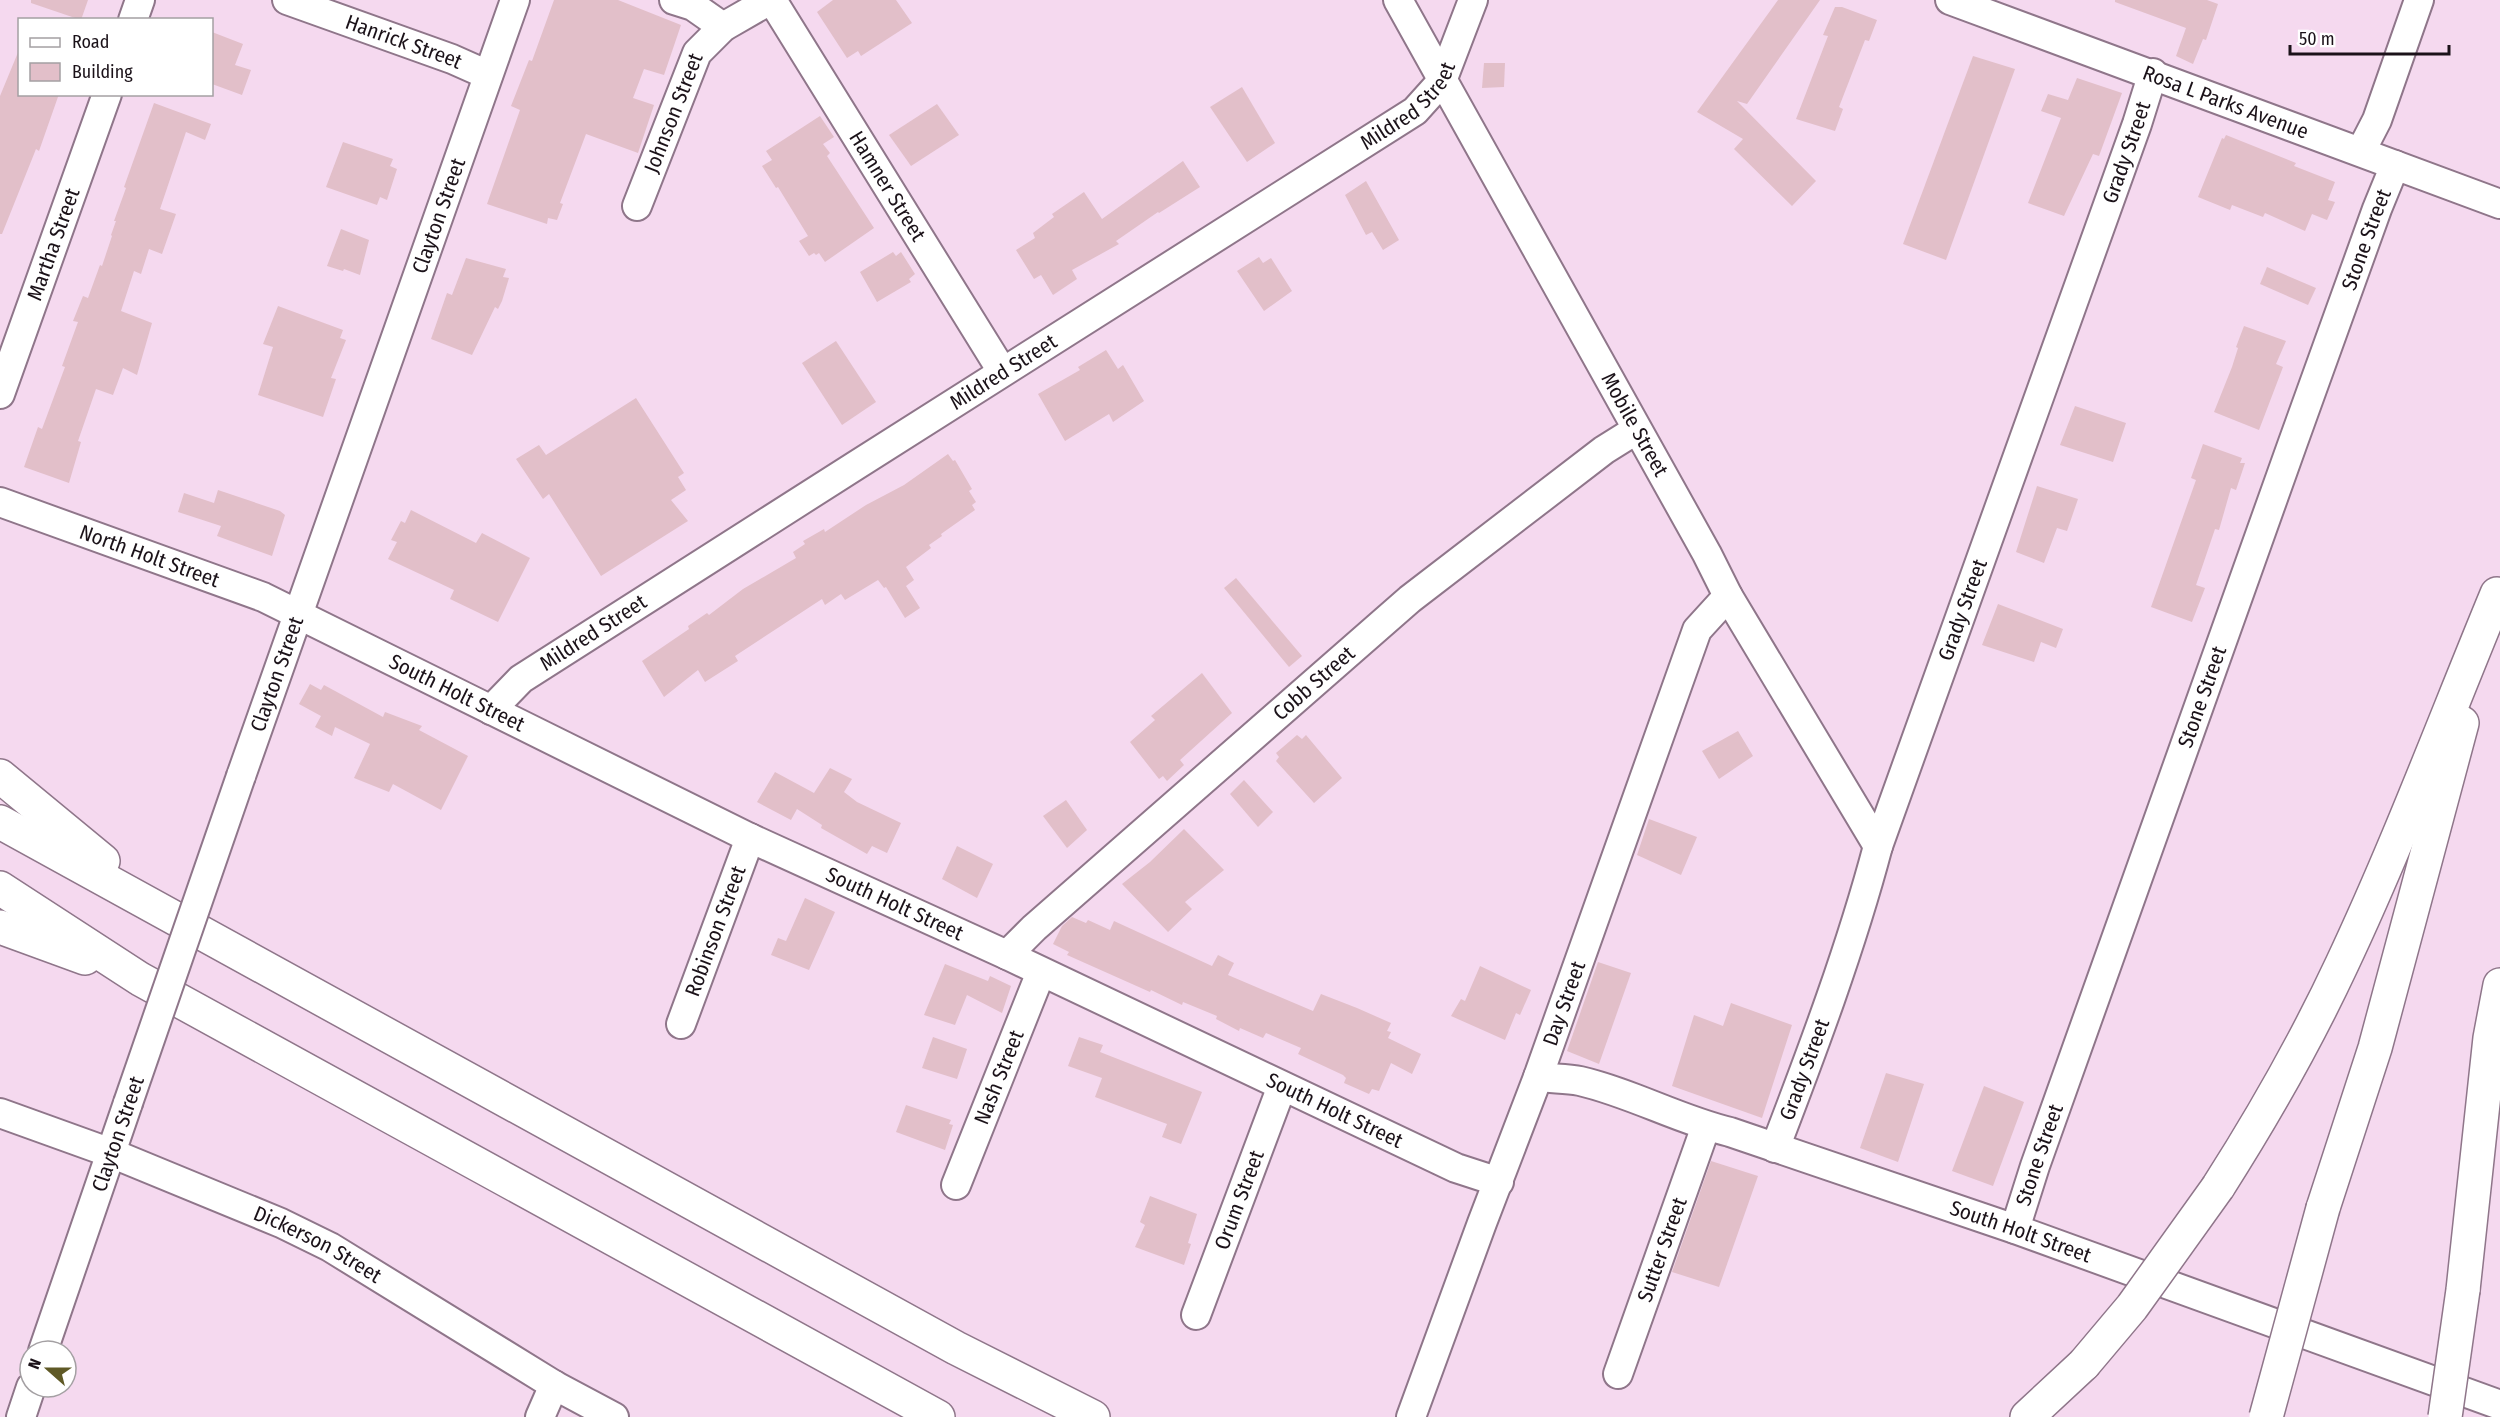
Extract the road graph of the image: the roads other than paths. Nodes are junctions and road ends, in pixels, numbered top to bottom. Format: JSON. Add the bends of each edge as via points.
{"nodes":[{"id":1,"x":140,"y":0,"type":"edge"},
{"id":2,"x":287,"y":0,"type":"edge"},
{"id":3,"x":515,"y":0,"type":"edge"},
{"id":4,"x":674,"y":0,"type":"edge"},
{"id":5,"x":771,"y":0,"type":"edge"},
{"id":6,"x":1398,"y":0,"type":"edge"},
{"id":7,"x":1473,"y":0,"type":"edge"},
{"id":8,"x":1950,"y":0,"type":"edge"},
{"id":9,"x":2419,"y":0,"type":"edge"},
{"id":10,"x":135,"y":18,"type":"edge"},
{"id":11,"x":723,"y":27,"type":"junction"},
{"id":12,"x":2153,"y":74,"type":"junction"},
{"id":13,"x":488,"y":75,"type":"junction"},
{"id":14,"x":1442,"y":81,"type":"junction"},
{"id":15,"x":106,"y":96,"type":"edge"},
{"id":16,"x":2361,"y":151,"type":"junction"},
{"id":17,"x":2396,"y":165,"type":"junction"},
{"id":18,"x":2500,"y":204,"type":"edge"},
{"id":19,"x":637,"y":206,"type":"dead end"},
{"id":20,"x":1002,"y":371,"type":"junction"},
{"id":21,"x":0,"y":394,"type":"edge"},
{"id":22,"x":1636,"y":430,"type":"junction"},
{"id":23,"x":0,"y":502,"type":"edge"},
{"id":24,"x":2498,"y":588,"type":"edge"},
{"id":25,"x":1728,"y":596,"type":"junction"},
{"id":26,"x":298,"y":614,"type":"junction"},
{"id":27,"x":491,"y":710,"type":"junction"},
{"id":28,"x":0,"y":776,"type":"edge"},
{"id":29,"x":0,"y":822,"type":"edge"},
{"id":30,"x":750,"y":838,"type":"junction"},
{"id":31,"x":1878,"y":846,"type":"junction"},
{"id":32,"x":0,"y":888,"type":"edge"},
{"id":33,"x":162,"y":910,"type":"junction"},
{"id":34,"x":0,"y":927,"type":"edge"},
{"id":35,"x":1007,"y":956,"type":"junction"},
{"id":36,"x":1041,"y":972,"type":"junction"},
{"id":37,"x":140,"y":979,"type":"junction"},
{"id":38,"x":2500,"y":985,"type":"edge"},
{"id":39,"x":681,"y":1024,"type":"dead end"},
{"id":40,"x":1538,"y":1077,"type":"junction"},
{"id":41,"x":1282,"y":1086,"type":"junction"},
{"id":42,"x":0,"y":1113,"type":"edge"},
{"id":43,"x":1706,"y":1126,"type":"junction"},
{"id":44,"x":1775,"y":1149,"type":"junction"},
{"id":45,"x":111,"y":1153,"type":"junction"},
{"id":46,"x":1499,"y":1182,"type":"junction"},
{"id":47,"x":956,"y":1185,"type":"dead end"},
{"id":48,"x":2015,"y":1229,"type":"junction"},
{"id":49,"x":1196,"y":1315,"type":"dead end"},
{"id":50,"x":47,"y":1339,"type":"edge"},
{"id":51,"x":1618,"y":1374,"type":"dead end"},
{"id":52,"x":554,"y":1385,"type":"junction"},
{"id":53,"x":27,"y":1399,"type":"edge"},
{"id":54,"x":2500,"y":1405,"type":"edge"},
{"id":55,"x":21,"y":1417,"type":"edge"},
{"id":56,"x":540,"y":1417,"type":"edge"},
{"id":57,"x":614,"y":1417,"type":"edge"},
{"id":58,"x":938,"y":1417,"type":"edge"},
{"id":59,"x":1093,"y":1417,"type":"edge"},
{"id":60,"x":1411,"y":1417,"type":"edge"},
{"id":61,"x":2027,"y":1417,"type":"edge"},
{"id":62,"x":2266,"y":1417,"type":"edge"},
{"id":63,"x":2445,"y":1417,"type":"edge"}],
"edges":[{"from":1,"to":10,"type":"street"},
{"from":2,"to":13,"type":"street","name":"Hanrick Street"},
{"from":3,"to":13,"type":"street","name":"Clayton Street"},
{"from":4,"to":11,"type":"street","via":[[693,6]]},
{"from":5,"to":11,"type":"street","name":"Johnson Street"},
{"from":5,"to":20,"type":"street","name":"Hamner Street"},
{"from":6,"to":14,"type":"street","name":"Mobile Street"},
{"from":7,"to":14,"type":"street","name":"Mildred Street"},
{"from":8,"to":12,"type":"street","name":"Rosa L Parks Avenue"},
{"from":9,"to":16,"type":"street","via":[[2377,120]]},
{"from":11,"to":19,"type":"street","name":"Johnson Street","via":[[693,59]]},
{"from":12,"to":16,"type":"street","name":"Rosa L Parks Avenue"},
{"from":12,"to":31,"type":"street","name":"Grady Street"},
{"from":13,"to":26,"type":"street","name":"Clayton Street"},
{"from":14,"to":20,"type":"street","name":"Mildred Street","via":[[1415,111]]},
{"from":14,"to":22,"type":"street","name":"Mobile Street"},
{"from":15,"to":21,"type":"street","name":"Martha Street"},
{"from":16,"to":17,"type":"street","name":"Rosa L Parks Avenue"},
{"from":17,"to":18,"type":"street","name":"Rosa L Parks Avenue"},
{"from":17,"to":48,"type":"street","name":"Stone Street","via":[[2292,444]]},
{"from":20,"to":27,"type":"street","name":"Mildred Street","via":[[521,679]]},
{"from":22,"to":25,"type":"street","name":"Mobile Street"},
{"from":22,"to":35,"type":"street","name":"Cobb Street","via":[[1604,450],[1410,599],[1034,928]]},
{"from":23,"to":26,"type":"street","name":"North Holt Street","via":[[263,597]]},
{"from":24,"to":61,"type":"highway","bridge":true,"via":[[2345,958],[2272,1098],[2218,1187],[2132,1307],[2084,1364]]},
{"from":24,"to":62,"type":"highway","bridge":true,"via":[[2375,1048],[2323,1208]]},
{"from":25,"to":31,"type":"street","name":"Mobile Street"},
{"from":25,"to":40,"type":"street","name":"Day Street","via":[[1698,630]]},
{"from":26,"to":27,"type":"street","name":"South Holt Street"},
{"from":26,"to":45,"type":"street","name":"Clayton Street","bridge":true},
{"from":27,"to":30,"type":"street","name":"South Holt Street"},
{"from":28,"to":33,"type":"highway"},
{"from":29,"to":33,"type":"highway"},
{"from":30,"to":35,"type":"street","name":"South Holt Street"},
{"from":30,"to":39,"type":"street","name":"Robinson Street"},
{"from":31,"to":44,"type":"street","name":"Grady Street","via":[[1865,895]]},
{"from":32,"to":37,"type":"highway"},
{"from":33,"to":59,"type":"highway","via":[[956,1348]]},
{"from":34,"to":37,"type":"highway"},
{"from":35,"to":36,"type":"street","name":"South Holt Street"},
{"from":36,"to":41,"type":"street","name":"South Holt Street"},
{"from":36,"to":47,"type":"street","name":"Nash Street"},
{"from":37,"to":58,"type":"highway"},
{"from":38,"to":63,"type":"highway","bridge":true,"via":[[2490,1038]]},
{"from":40,"to":43,"type":"street","name":"South Holt Street","via":[[1580,1081]]},
{"from":40,"to":46,"type":"street","name":"Day Street"},
{"from":41,"to":46,"type":"street","name":"South Holt Street","via":[[1456,1168]]},
{"from":41,"to":49,"type":"street","name":"Orum Street"},
{"from":42,"to":45,"type":"street","name":"Dickerson Street"},
{"from":43,"to":44,"type":"street","name":"South Holt Street"},
{"from":43,"to":51,"type":"street","name":"Sutter Street"},
{"from":44,"to":48,"type":"street","name":"South Holt Street"},
{"from":45,"to":50,"type":"street","name":"Clayton Street"},
{"from":45,"to":52,"type":"street","name":"Dickerson Street","via":[[330,1247]]},
{"from":46,"to":60,"type":"street","name":"Day Street"},
{"from":48,"to":54,"type":"street","name":"South Holt Street"},
{"from":52,"to":56,"type":"street"},
{"from":52,"to":57,"type":"street","name":"Dickerson Street"},
{"from":53,"to":55,"type":"street"}]}
